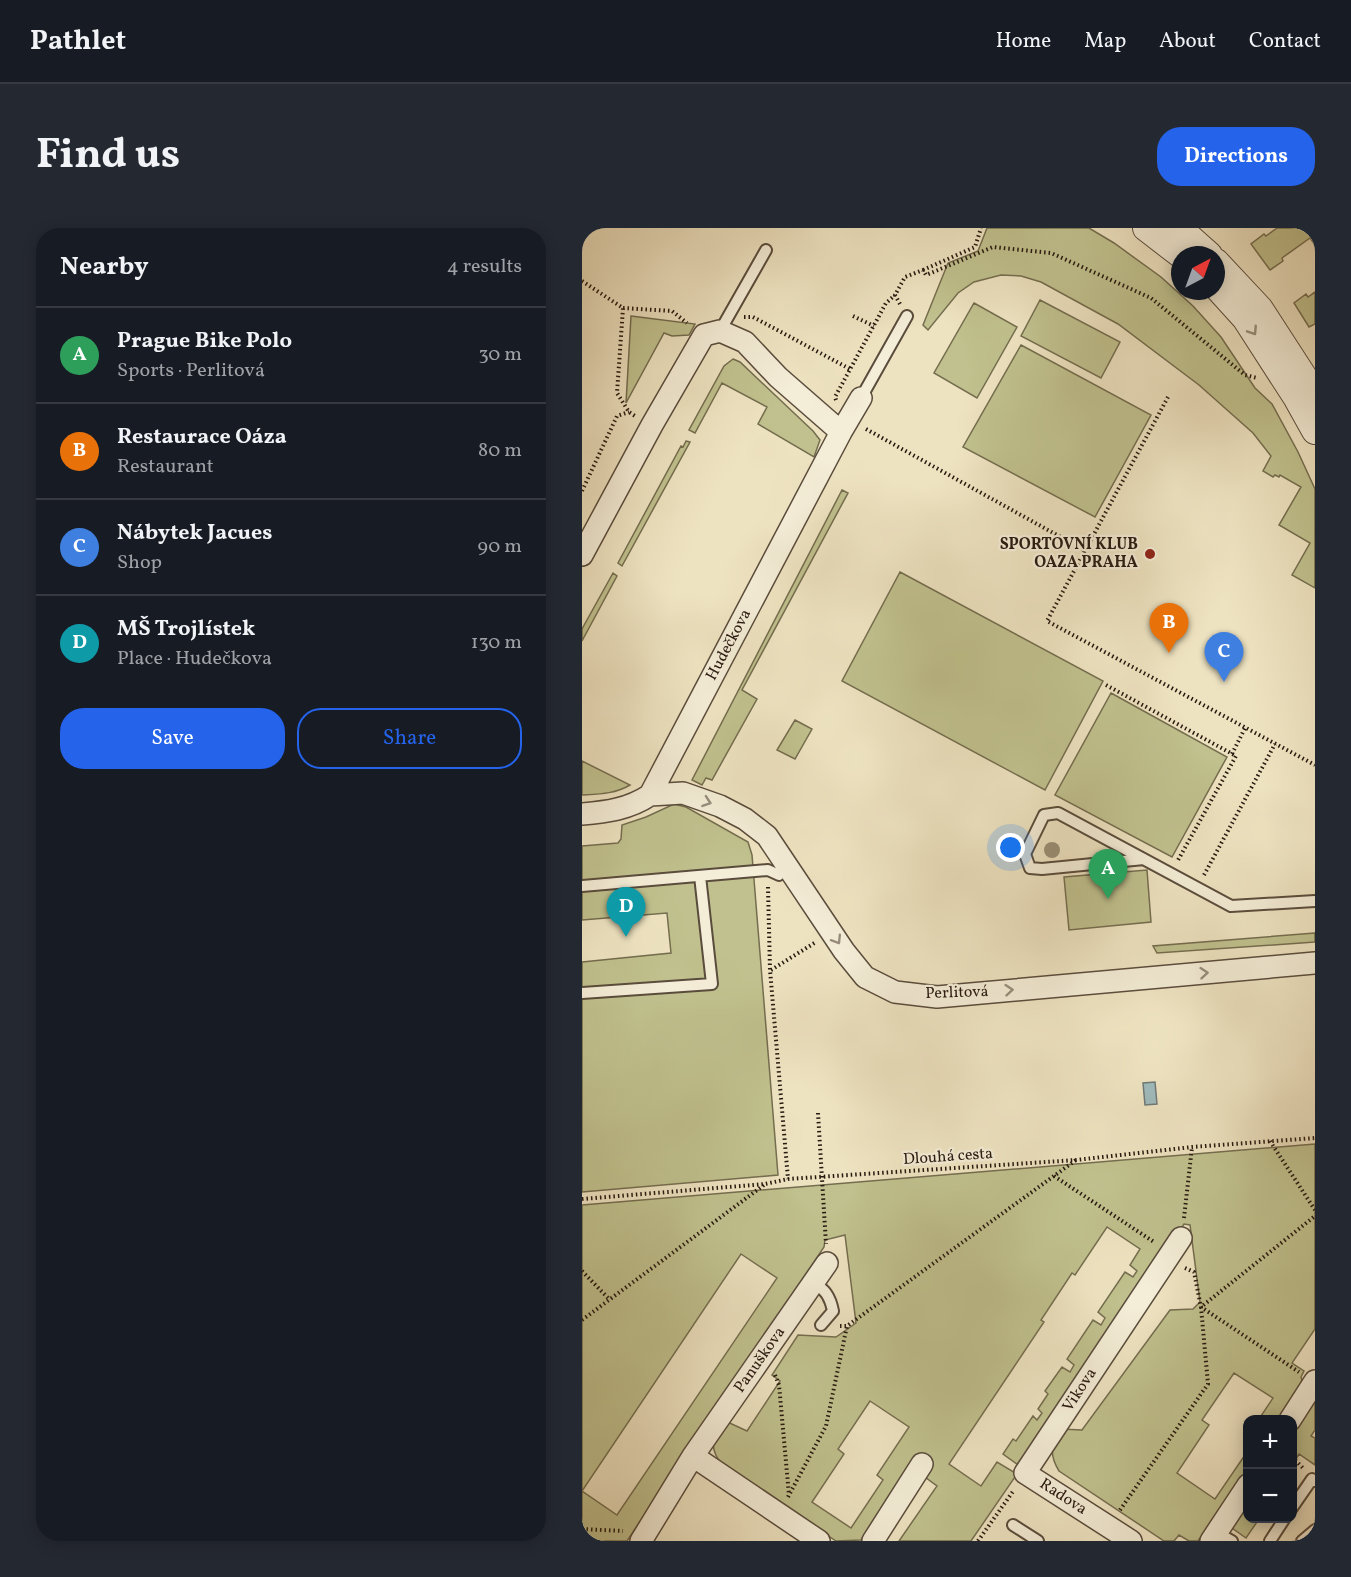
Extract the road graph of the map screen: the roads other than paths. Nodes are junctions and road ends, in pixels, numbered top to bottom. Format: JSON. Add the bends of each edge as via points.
{"nodes":[{"id":1,"x":1146,"y":228,"type":"edge"},
{"id":2,"x":1179,"y":228,"type":"edge"},
{"id":3,"x":1199,"y":246,"type":"edge"},
{"id":4,"x":1171,"y":247,"type":"edge"},
{"id":5,"x":766,"y":250,"type":"dead end"},
{"id":6,"x":1225,"y":272,"type":"edge"},
{"id":7,"x":1225,"y":296,"type":"edge"},
{"id":8,"x":907,"y":316,"type":"road end"},
{"id":9,"x":717,"y":327,"type":"junction"},
{"id":10,"x":1315,"y":394,"type":"edge"},
{"id":11,"x":861,"y":398,"type":"joint"},
{"id":12,"x":845,"y":425,"type":"junction"},
{"id":13,"x":1315,"y":431,"type":"edge"},
{"id":14,"x":582,"y":555,"type":"edge"},
{"id":15,"x":650,"y":795,"type":"junction"},
{"id":16,"x":582,"y":814,"type":"edge"},
{"id":17,"x":1144,"y":859,"type":"junction"},
{"id":18,"x":779,"y":875,"type":"dead end"},
{"id":19,"x":700,"y":876,"type":"junction"},
{"id":20,"x":582,"y":886,"type":"edge"},
{"id":21,"x":1315,"y":901,"type":"edge"},
{"id":22,"x":1315,"y":963,"type":"edge"},
{"id":23,"x":582,"y":993,"type":"edge"},
{"id":24,"x":1173,"y":1251,"type":"road end"},
{"id":25,"x":827,"y":1263,"type":"road end"},
{"id":26,"x":807,"y":1292,"type":"junction"},
{"id":27,"x":822,"y":1325,"type":"road end"},
{"id":28,"x":1315,"y":1382,"type":"edge"},
{"id":29,"x":1293,"y":1415,"type":"edge"},
{"id":30,"x":693,"y":1456,"type":"junction"},
{"id":31,"x":922,"y":1464,"type":"dead end"},
{"id":32,"x":1026,"y":1473,"type":"joint"},
{"id":33,"x":1315,"y":1481,"type":"edge"},
{"id":34,"x":1243,"y":1494,"type":"edge"},
{"id":35,"x":1297,"y":1502,"type":"edge"},
{"id":36,"x":1282,"y":1523,"type":"edge"},
{"id":37,"x":1013,"y":1525,"type":"dead end"},
{"id":38,"x":1315,"y":1530,"type":"edge"},
{"id":39,"x":644,"y":1536,"type":"edge"},
{"id":40,"x":1220,"y":1538,"type":"edge"},
{"id":41,"x":819,"y":1541,"type":"edge"},
{"id":42,"x":873,"y":1541,"type":"edge"},
{"id":43,"x":1038,"y":1541,"type":"edge"},
{"id":44,"x":1131,"y":1541,"type":"edge"},
{"id":45,"x":1270,"y":1541,"type":"edge"},
{"id":46,"x":1302,"y":1541,"type":"edge"}],
"edges":[{"from":1,"to":4,"type":"street"},
{"from":2,"to":3,"type":"street"},
{"from":5,"to":9,"type":"lane"},
{"from":6,"to":10,"type":"street","via":[[1260,309]]},
{"from":7,"to":13,"type":"street","one_way":true,"via":[[1245,318]]},
{"from":8,"to":11,"type":"lane","name":"Hudečkova"},
{"from":9,"to":12,"type":"street","via":[[745,342],[778,377]]},
{"from":9,"to":14,"type":"street","via":[[652,425]]},
{"from":11,"to":12,"type":"street","name":"Hudečkova"},
{"from":12,"to":15,"type":"street","name":"Hudečkova"},
{"from":15,"to":16,"type":"street","via":[[620,809]]},
{"from":15,"to":22,"type":"street","name":"Perlitová","one_way":true,"via":[[683,793],[720,806],[767,836],[865,977],[895,992],[937,997]]},
{"from":17,"to":17,"type":"lane","via":[[1058,813],[1044,815],[1025,854],[1030,868],[1042,869]]},
{"from":17,"to":21,"type":"lane","via":[[1231,906]]},
{"from":18,"to":19,"type":"lane","via":[[768,870]]},
{"from":19,"to":20,"type":"lane"},
{"from":19,"to":23,"type":"lane","via":[[712,984]]},
{"from":24,"to":32,"type":"street","name":"Vikova"},
{"from":25,"to":26,"type":"street","name":"Panuškova"},
{"from":26,"to":27,"type":"lane","via":[[817,1286],[826,1291],[832,1304],[833,1311]]},
{"from":26,"to":30,"type":"street","name":"Panuškova"},
{"from":28,"to":29,"type":"street"},
{"from":30,"to":39,"type":"street","name":"Panuškova"},
{"from":30,"to":41,"type":"street","via":[[784,1505]]},
{"from":31,"to":42,"type":"street"},
{"from":32,"to":44,"type":"street","name":"Radova"},
{"from":33,"to":35,"type":"lane","via":[[1312,1479]]},
{"from":34,"to":40,"type":"street"},
{"from":36,"to":45,"type":"lane"},
{"from":37,"to":43,"type":"lane"},
{"from":38,"to":46,"type":"lane"}]}
